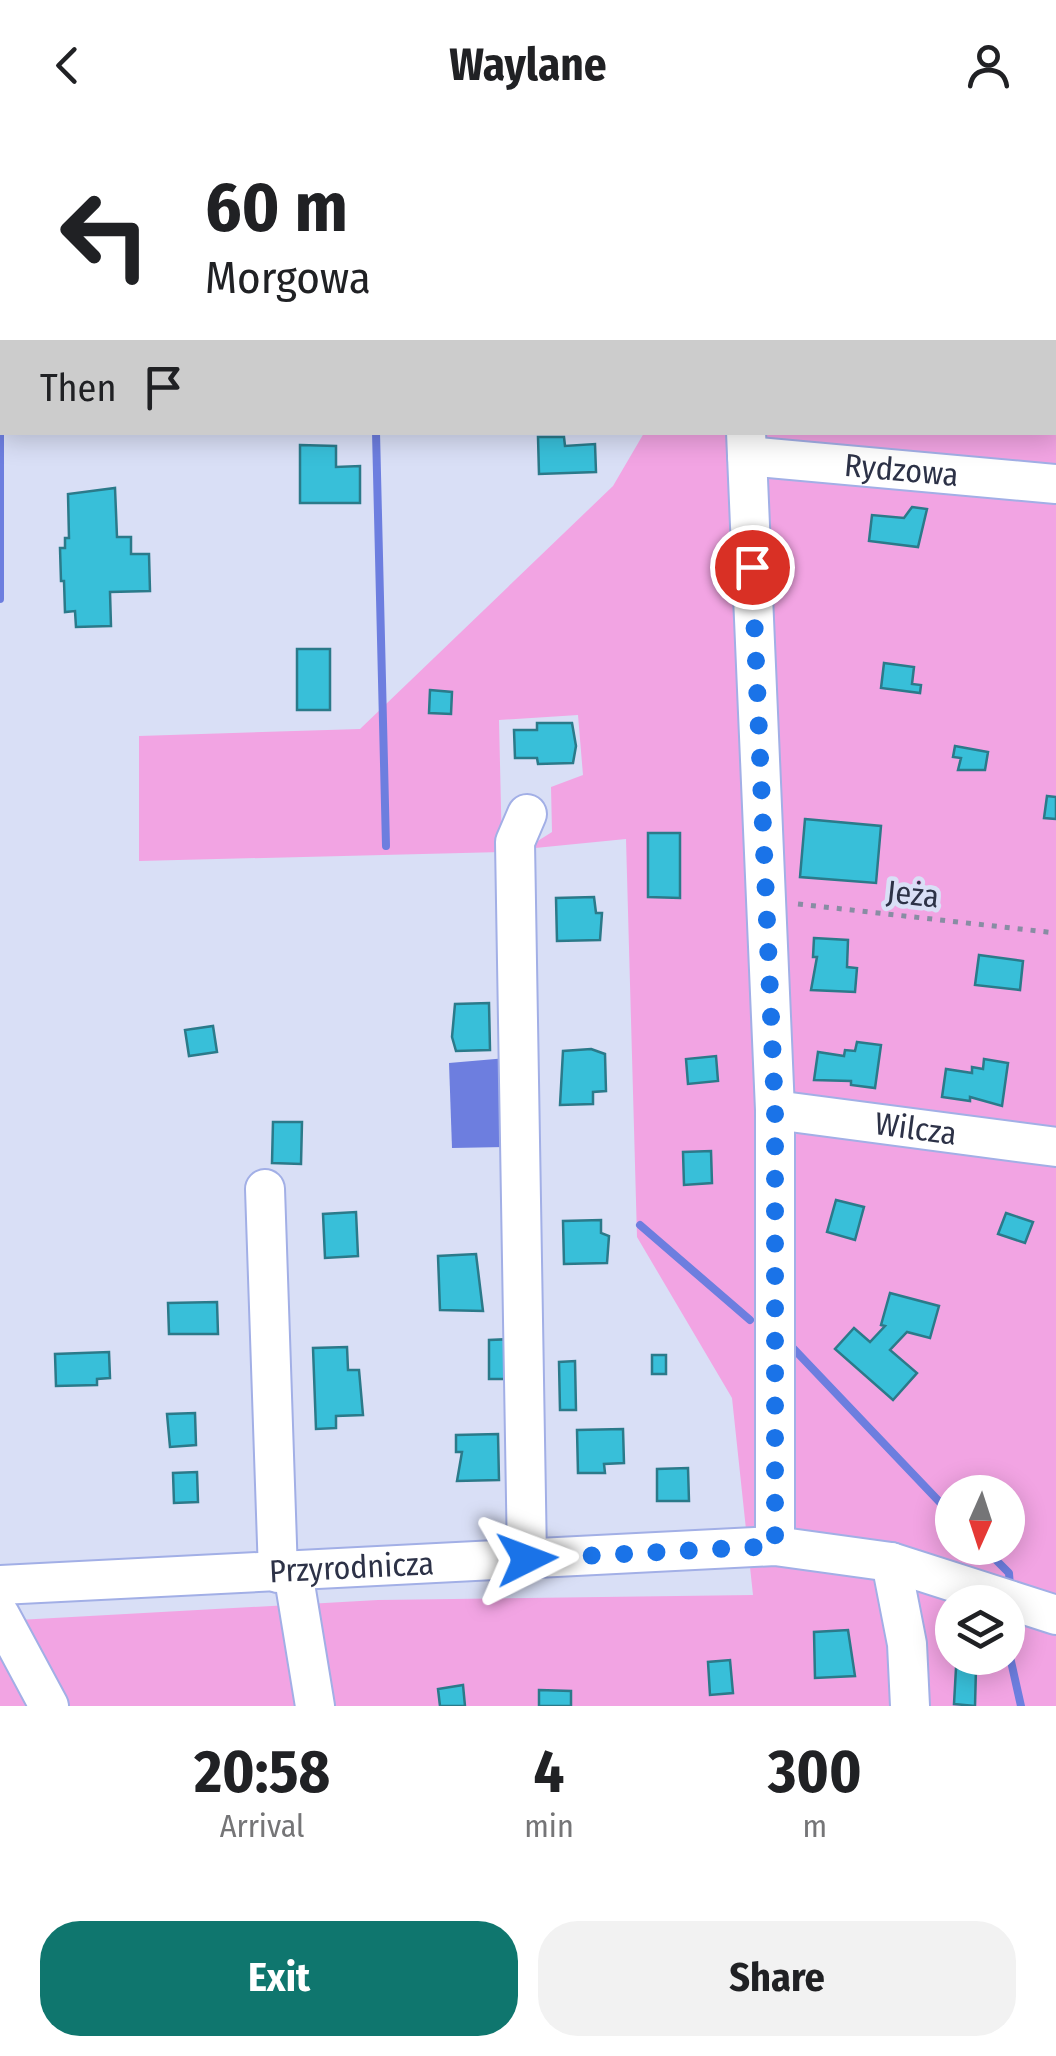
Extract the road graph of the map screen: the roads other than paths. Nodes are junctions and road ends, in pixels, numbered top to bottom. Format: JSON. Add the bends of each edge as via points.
{"nodes":[{"id":1,"x":746,"y":444,"type":"edge"},
{"id":2,"x":1056,"y":484,"type":"edge"},
{"id":3,"x":526,"y":814,"type":"dead end"},
{"id":4,"x":775,"y":1110,"type":"junction"},
{"id":5,"x":1056,"y":1146,"type":"edge"},
{"id":6,"x":264,"y":1189,"type":"dead end"},
{"id":7,"x":775,"y":1546,"type":"junction"},
{"id":8,"x":527,"y":1559,"type":"junction"},
{"id":9,"x":891,"y":1562,"type":"junction"},
{"id":10,"x":286,"y":1572,"type":"junction"},
{"id":11,"x":0,"y":1585,"type":"edge"},
{"id":12,"x":1056,"y":1614,"type":"edge"},
{"id":13,"x":0,"y":1615,"type":"edge"},
{"id":14,"x":49,"y":1706,"type":"edge"},
{"id":15,"x":315,"y":1706,"type":"edge"},
{"id":16,"x":910,"y":1706,"type":"edge"}],
"edges":[{"from":1,"to":2,"type":"street","name":"Rydzowa"},
{"from":1,"to":4,"type":"street"},
{"from":3,"to":8,"type":"street","via":[[515,842]]},
{"from":4,"to":5,"type":"street","name":"Wilcza"},
{"from":4,"to":7,"type":"street"},
{"from":6,"to":10,"type":"street"},
{"from":7,"to":8,"type":"street","name":"Przyrodnicza"},
{"from":7,"to":9,"type":"street","name":"Przyrodnicza"},
{"from":8,"to":10,"type":"street","name":"Przyrodnicza"},
{"from":9,"to":12,"type":"street","name":"Przyrodnicza"},
{"from":9,"to":16,"type":"street","via":[[907,1644]]},
{"from":10,"to":11,"type":"street","name":"Przyrodnicza"},
{"from":10,"to":15,"type":"street"},
{"from":13,"to":14,"type":"street"}]}
